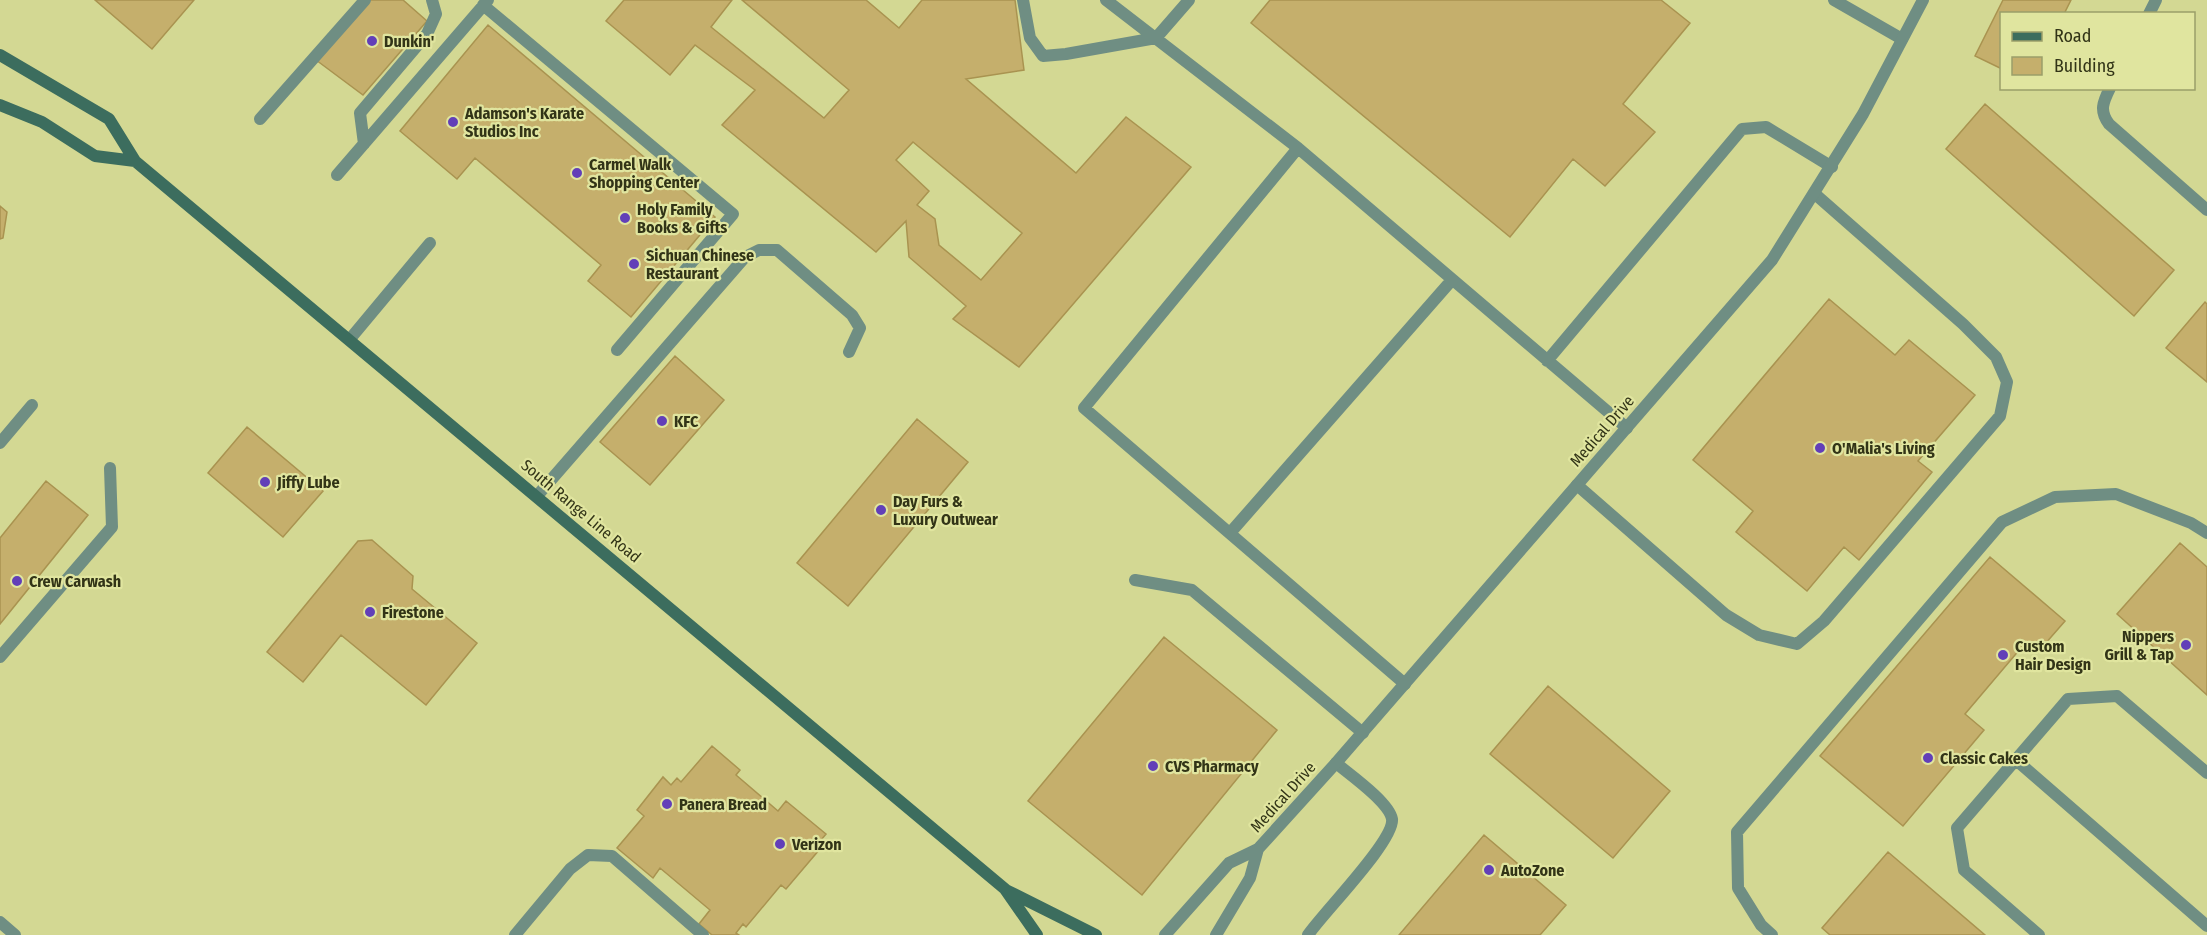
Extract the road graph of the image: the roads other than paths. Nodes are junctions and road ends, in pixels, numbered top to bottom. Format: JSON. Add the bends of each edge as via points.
{"nodes":[{"id":1,"x":365,"y":0,"type":"edge"},
{"id":2,"x":432,"y":0,"type":"edge"},
{"id":3,"x":1023,"y":0,"type":"edge"},
{"id":4,"x":1106,"y":0,"type":"edge"},
{"id":5,"x":1189,"y":0,"type":"edge"},
{"id":6,"x":1834,"y":0,"type":"edge"},
{"id":7,"x":1923,"y":0,"type":"edge"},
{"id":8,"x":485,"y":2,"type":"edge"},
{"id":9,"x":1156,"y":38,"type":"junction"},
{"id":10,"x":1902,"y":39,"type":"junction"},
{"id":11,"x":0,"y":55,"type":"edge"},
{"id":12,"x":2109,"y":90,"type":"edge"},
{"id":13,"x":0,"y":105,"type":"edge"},
{"id":14,"x":260,"y":119,"type":"dead end"},
{"id":15,"x":364,"y":144,"type":"junction"},
{"id":16,"x":1298,"y":148,"type":"junction"},
{"id":17,"x":135,"y":161,"type":"junction"},
{"id":18,"x":1832,"y":167,"type":"junction"},
{"id":19,"x":337,"y":176,"type":"dead end"},
{"id":20,"x":1815,"y":194,"type":"junction"},
{"id":21,"x":2207,"y":210,"type":"edge"},
{"id":22,"x":430,"y":243,"type":"dead end"},
{"id":23,"x":1451,"y":281,"type":"junction"},
{"id":24,"x":350,"y":339,"type":"junction"},
{"id":25,"x":617,"y":350,"type":"dead end"},
{"id":26,"x":849,"y":352,"type":"dead end"},
{"id":27,"x":1547,"y":361,"type":"junction"},
{"id":28,"x":32,"y":405,"type":"dead end"},
{"id":29,"x":1627,"y":428,"type":"junction"},
{"id":30,"x":0,"y":443,"type":"edge"},
{"id":31,"x":110,"y":468,"type":"dead end"},
{"id":32,"x":1577,"y":485,"type":"junction"},
{"id":33,"x":537,"y":496,"type":"junction"},
{"id":34,"x":1230,"y":533,"type":"junction"},
{"id":35,"x":2207,"y":533,"type":"edge"},
{"id":36,"x":1134,"y":580,"type":"dead end"},
{"id":37,"x":0,"y":657,"type":"edge"},
{"id":38,"x":1405,"y":684,"type":"junction"},
{"id":39,"x":1363,"y":733,"type":"junction"},
{"id":40,"x":2016,"y":760,"type":"junction"},
{"id":41,"x":1336,"y":763,"type":"junction"},
{"id":42,"x":2207,"y":773,"type":"edge"},
{"id":43,"x":1258,"y":849,"type":"junction"},
{"id":44,"x":1005,"y":889,"type":"junction"},
{"id":45,"x":0,"y":922,"type":"edge"},
{"id":46,"x":2207,"y":926,"type":"edge"},
{"id":47,"x":15,"y":935,"type":"edge"},
{"id":48,"x":515,"y":935,"type":"edge"},
{"id":49,"x":703,"y":935,"type":"edge"},
{"id":50,"x":1037,"y":935,"type":"edge"},
{"id":51,"x":1096,"y":935,"type":"edge"},
{"id":52,"x":1165,"y":935,"type":"edge"},
{"id":53,"x":1216,"y":935,"type":"edge"},
{"id":54,"x":1308,"y":935,"type":"edge"},
{"id":55,"x":1772,"y":935,"type":"edge"},
{"id":56,"x":2039,"y":935,"type":"edge"}],
"edges":[{"from":1,"to":14,"type":"street"},
{"from":2,"to":15,"type":"street","via":[[436,14],[427,33],[360,113]]},
{"from":3,"to":9,"type":"street","via":[[1030,38],[1043,56]]},
{"from":4,"to":9,"type":"street"},
{"from":5,"to":9,"type":"street"},
{"from":6,"to":10,"type":"street"},
{"from":7,"to":10,"type":"street","name":"Medical Drive"},
{"from":8,"to":15,"type":"street"},
{"from":8,"to":25,"type":"street","via":[[733,214]]},
{"from":9,"to":16,"type":"street"},
{"from":10,"to":18,"type":"street","name":"Medical Drive"},
{"from":11,"to":17,"type":"main road","name":"South Range Line Road","via":[[109,118]]},
{"from":12,"to":21,"type":"street","via":[[2102,103],[2103,116],[2109,124]]},
{"from":13,"to":17,"type":"main road","via":[[42,122],[95,156]]},
{"from":15,"to":19,"type":"street"},
{"from":16,"to":23,"type":"street"},
{"from":16,"to":34,"type":"street","via":[[1084,408]]},
{"from":17,"to":24,"type":"main road","name":"South Range Line Road"},
{"from":18,"to":20,"type":"street","name":"Medical Drive"},
{"from":18,"to":27,"type":"street","via":[[1766,127],[1742,129]]},
{"from":20,"to":29,"type":"street","name":"Medical Drive","via":[[1772,260]]},
{"from":20,"to":32,"type":"street","via":[[1964,324],[1996,357],[2007,382],[2000,416],[1824,621],[1797,644],[1759,635],[1726,615]]},
{"from":22,"to":24,"type":"street"},
{"from":23,"to":27,"type":"street"},
{"from":23,"to":34,"type":"street"},
{"from":24,"to":33,"type":"main road","name":"South Range Line Road"},
{"from":26,"to":33,"type":"street","via":[[860,328],[852,315],[777,250],[759,250],[745,257]]},
{"from":27,"to":29,"type":"street"},
{"from":28,"to":30,"type":"street"},
{"from":29,"to":32,"type":"street","name":"Medical Drive"},
{"from":31,"to":37,"type":"street","via":[[112,527]]},
{"from":32,"to":38,"type":"street","name":"Medical Drive"},
{"from":33,"to":44,"type":"main road","name":"South Range Line Road"},
{"from":34,"to":38,"type":"street"},
{"from":35,"to":55,"type":"street","via":[[2116,494],[2055,497],[2002,522],[1737,832],[1738,888],[1761,925]]},
{"from":36,"to":39,"type":"street","via":[[1192,590]]},
{"from":38,"to":39,"type":"street","name":"Medical Drive"},
{"from":39,"to":41,"type":"street","name":"Medical Drive"},
{"from":40,"to":42,"type":"street","via":[[2068,699],[2117,696]]},
{"from":40,"to":46,"type":"street"},
{"from":40,"to":56,"type":"street","via":[[1957,828],[1964,870]]},
{"from":41,"to":43,"type":"street","name":"Medical Drive"},
{"from":41,"to":54,"type":"street","via":[[1379,800],[1392,821],[1379,849]]},
{"from":43,"to":52,"type":"street","name":"Medical Drive","via":[[1229,863]]},
{"from":43,"to":53,"type":"street","name":"Medical Drive","via":[[1250,878]]},
{"from":44,"to":50,"type":"main road","name":"South Range Line Road"},
{"from":44,"to":51,"type":"main road","name":"South Range Line Road"},
{"from":45,"to":47,"type":"street"},
{"from":48,"to":49,"type":"street","via":[[570,869],[588,855],[612,856]]}]}
